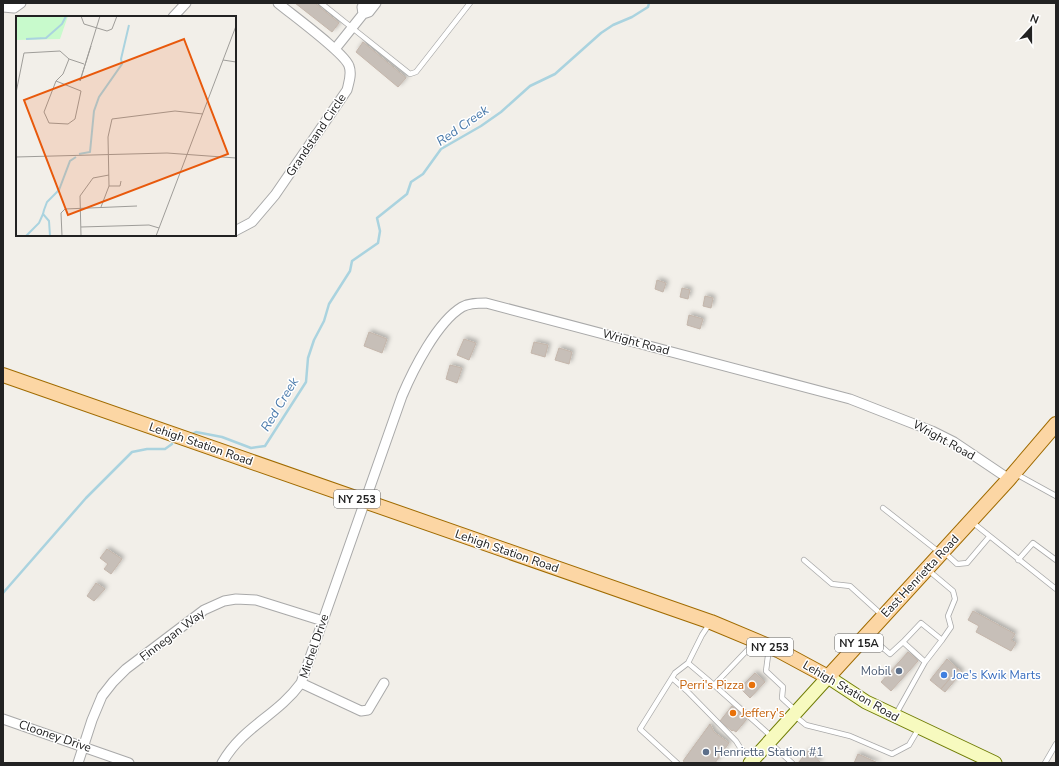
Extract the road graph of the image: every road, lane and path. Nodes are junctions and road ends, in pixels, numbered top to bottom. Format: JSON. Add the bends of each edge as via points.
{"nodes":[{"id":1,"x":21,"y":3,"type":"edge"},
{"id":2,"x":186,"y":3,"type":"edge"},
{"id":3,"x":278,"y":3,"type":"edge"},
{"id":4,"x":321,"y":3,"type":"edge"},
{"id":5,"x":365,"y":3,"type":"edge"},
{"id":6,"x":376,"y":3,"type":"edge"},
{"id":7,"x":470,"y":3,"type":"edge"},
{"id":8,"x":3,"y":7,"type":"edge"},
{"id":9,"x":363,"y":14,"type":"junction"},
{"id":10,"x":174,"y":16,"type":"edge"},
{"id":11,"x":352,"y":27,"type":"junction"},
{"id":12,"x":335,"y":49,"type":"junction"},
{"id":13,"x":236,"y":230,"type":"edge"},
{"id":14,"x":3,"y":375,"type":"edge"},
{"id":15,"x":1052,"y":431,"type":"edge"},
{"id":16,"x":1012,"y":476,"type":"junction"},
{"id":17,"x":1056,"y":496,"type":"edge"},
{"id":18,"x":365,"y":501,"type":"junction"},
{"id":19,"x":883,"y":508,"type":"dead end"},
{"id":20,"x":971,"y":521,"type":"junction"},
{"id":21,"x":989,"y":537,"type":"junction"},
{"id":22,"x":942,"y":552,"type":"junction"},
{"id":23,"x":804,"y":560,"type":"dead end"},
{"id":24,"x":1018,"y":560,"type":"junction"},
{"id":25,"x":1056,"y":560,"type":"edge"},
{"id":26,"x":927,"y":569,"type":"junction"},
{"id":27,"x":1056,"y":589,"type":"edge"},
{"id":28,"x":883,"y":616,"type":"junction"},
{"id":29,"x":322,"y":621,"type":"junction"},
{"id":30,"x":711,"y":622,"type":"junction"},
{"id":31,"x":867,"y":634,"type":"junction"},
{"id":32,"x":942,"y":640,"type":"junction"},
{"id":33,"x":756,"y":641,"type":"junction"},
{"id":34,"x":904,"y":642,"type":"junction"},
{"id":35,"x":769,"y":646,"type":"junction"},
{"id":36,"x":925,"y":662,"type":"junction"},
{"id":37,"x":688,"y":663,"type":"junction"},
{"id":38,"x":828,"y":677,"type":"junction"},
{"id":39,"x":672,"y":678,"type":"junction"},
{"id":40,"x":301,"y":683,"type":"junction"},
{"id":41,"x":384,"y":683,"type":"dead end"},
{"id":42,"x":714,"y":685,"type":"junction"},
{"id":43,"x":795,"y":713,"type":"junction"},
{"id":44,"x":895,"y":716,"type":"junction"},
{"id":45,"x":3,"y":719,"type":"edge"},
{"id":46,"x":919,"y":728,"type":"junction"},
{"id":47,"x":771,"y":740,"type":"junction"},
{"id":48,"x":1056,"y":744,"type":"edge"},
{"id":49,"x":84,"y":746,"type":"junction"},
{"id":50,"x":754,"y":760,"type":"edge"},
{"id":51,"x":78,"y":763,"type":"edge"},
{"id":52,"x":129,"y":763,"type":"edge"},
{"id":53,"x":222,"y":763,"type":"edge"},
{"id":54,"x":677,"y":763,"type":"edge"},
{"id":55,"x":792,"y":763,"type":"edge"},
{"id":56,"x":995,"y":763,"type":"edge"},
{"id":57,"x":1045,"y":763,"type":"edge"}],
"edges":[{"from":1,"to":8,"type":"street","via":[[14,8]]},
{"from":2,"to":10,"type":"street"},
{"from":3,"to":12,"type":"street","name":"Grandstand Circle"},
{"from":4,"to":11,"type":"lane"},
{"from":5,"to":9,"type":"street","via":[[362,7]]},
{"from":6,"to":9,"type":"street","via":[[369,12]]},
{"from":7,"to":11,"type":"lane","via":[[416,72],[410,74]]},
{"from":9,"to":11,"type":"street"},
{"from":11,"to":12,"type":"street"},
{"from":12,"to":13,"type":"street","name":"Grandstand Circle","via":[[349,65],[351,75],[347,90],[275,195],[252,222]]},
{"from":14,"to":18,"type":"main road","name":"Lehigh Station Road","number":"NY 253"},
{"from":15,"to":16,"type":"main road","name":"East Henrietta Road","number":"NY 15A"},
{"from":16,"to":17,"type":"lane"},
{"from":16,"to":18,"type":"street","name":"Wright Road","via":[[932,431],[850,399],[522,312],[486,303],[474,303],[463,306],[454,313],[412,372]]},
{"from":16,"to":20,"type":"main road","name":"East Henrietta Road","number":"NY 15A"},
{"from":18,"to":29,"type":"street","name":"Michel Drive"},
{"from":18,"to":30,"type":"main road","name":"Lehigh Station Road","number":"NY 253"},
{"from":19,"to":22,"type":"lane"},
{"from":20,"to":21,"type":"lane"},
{"from":20,"to":22,"type":"main road","name":"East Henrietta Road","number":"NY 15A"},
{"from":21,"to":22,"type":"lane","via":[[966,563],[958,564]]},
{"from":21,"to":24,"type":"lane"},
{"from":22,"to":26,"type":"main road","name":"East Henrietta Road","number":"NY 15A"},
{"from":23,"to":28,"type":"lane","via":[[832,584],[850,586]]},
{"from":24,"to":25,"type":"lane","via":[[1033,543]]},
{"from":24,"to":27,"type":"lane"},
{"from":26,"to":28,"type":"main road","name":"East Henrietta Road","number":"NY 15A"},
{"from":26,"to":32,"type":"lane","via":[[953,591],[955,599],[948,616],[951,627]]},
{"from":28,"to":31,"type":"main road","name":"East Henrietta Road","number":"NY 15A"},
{"from":29,"to":40,"type":"street","name":"Michel Drive"},
{"from":29,"to":49,"type":"street","name":"Finnegan Way","via":[[256,600],[236,599],[204,610],[112,682],[102,696]]},
{"from":30,"to":33,"type":"main road","name":"Lehigh Station Road","number":"NY 253"},
{"from":30,"to":37,"type":"lane"},
{"from":31,"to":34,"type":"lane","via":[[890,654]]},
{"from":31,"to":38,"type":"main road","name":"East Henrietta Road","number":"NY 15A"},
{"from":32,"to":34,"type":"lane","via":[[921,623]]},
{"from":32,"to":36,"type":"lane"},
{"from":33,"to":35,"type":"main road","name":"Lehigh Station Road","number":"NY 253"},
{"from":33,"to":42,"type":"lane"},
{"from":34,"to":36,"type":"lane"},
{"from":35,"to":38,"type":"main road","name":"Lehigh Station Road","number":"NY 253"},
{"from":35,"to":43,"type":"lane","via":[[766,671],[783,687],[782,698]]},
{"from":36,"to":44,"type":"lane"},
{"from":37,"to":39,"type":"lane"},
{"from":37,"to":42,"type":"lane"},
{"from":38,"to":43,"type":"main road","name":"East Henrietta Road","number":"NY 15A"},
{"from":38,"to":44,"type":"main road","name":"Lehigh Station Road","number":"NY 253","via":[[866,702]]},
{"from":39,"to":50,"type":"lane","via":[[687,690]]},
{"from":39,"to":54,"type":"lane","via":[[640,729]]},
{"from":40,"to":41,"type":"street","via":[[361,711],[368,710]]},
{"from":40,"to":53,"type":"street","name":"Michel Drive","via":[[291,697],[243,735]]},
{"from":42,"to":47,"type":"lane"},
{"from":43,"to":46,"type":"lane","via":[[806,725],[850,736],[892,754],[909,745]]},
{"from":43,"to":47,"type":"main road","name":"East Henrietta Road","number":"NY 15A"},
{"from":44,"to":46,"type":"main road","name":"Lehigh Station Road","number":"NY 253"},
{"from":45,"to":49,"type":"street","name":"Clooney Drive"},
{"from":46,"to":56,"type":"main road","name":"Lehigh Station Road","number":"NY 253"},
{"from":47,"to":50,"type":"main road","name":"East Henrietta Road","number":"NY 15A"},
{"from":47,"to":55,"type":"lane"},
{"from":48,"to":57,"type":"lane"},
{"from":49,"to":51,"type":"street","name":"Finnegan Way"},
{"from":49,"to":52,"type":"street","name":"Clooney Drive"}]}
